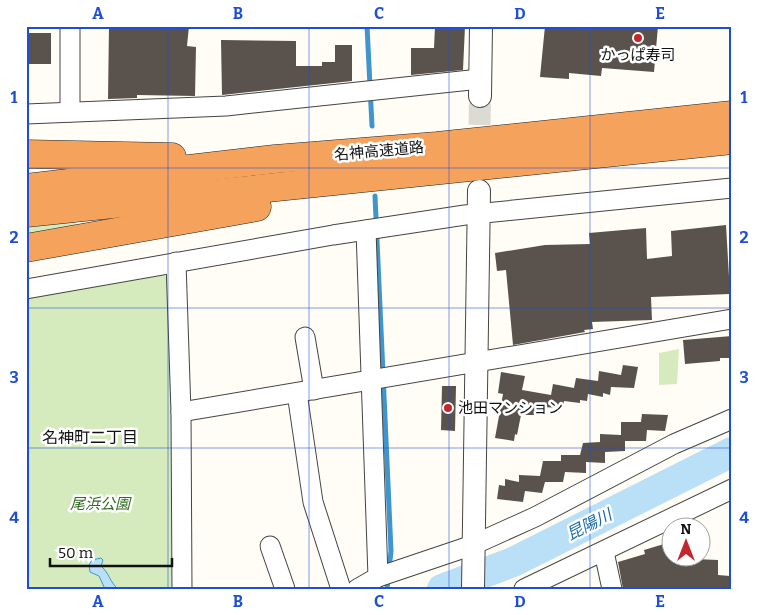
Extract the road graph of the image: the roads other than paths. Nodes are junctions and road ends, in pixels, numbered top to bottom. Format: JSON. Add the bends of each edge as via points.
{"nodes":[{"id":1,"x":70,"y":26,"type":"edge"},
{"id":2,"x":481,"y":26,"type":"edge"},
{"id":3,"x":480,"y":88,"type":"joint"},
{"id":4,"x":70,"y":112,"type":"junction"},
{"id":5,"x":26,"y":114,"type":"edge"},
{"id":6,"x":732,"y":115,"type":"edge"},
{"id":7,"x":732,"y":140,"type":"edge"},
{"id":8,"x":26,"y":154,"type":"edge"},
{"id":9,"x":276,"y":159,"type":"junction"},
{"id":10,"x":420,"y":173,"type":"junction"},
{"id":11,"x":26,"y":188,"type":"edge"},
{"id":12,"x":732,"y":188,"type":"edge"},
{"id":13,"x":478,"y":191,"type":"dead end"},
{"id":14,"x":26,"y":213,"type":"edge"},
{"id":15,"x":478,"y":214,"type":"junction"},
{"id":16,"x":373,"y":229,"type":"junction"},
{"id":17,"x":26,"y":248,"type":"edge"},
{"id":18,"x":176,"y":262,"type":"junction"},
{"id":19,"x":26,"y":289,"type":"edge"},
{"id":20,"x":732,"y":319,"type":"edge"},
{"id":21,"x":305,"y":337,"type":"dead end"},
{"id":22,"x":477,"y":361,"type":"junction"},
{"id":23,"x":379,"y":378,"type":"junction"},
{"id":24,"x":306,"y":391,"type":"junction"},
{"id":25,"x":181,"y":412,"type":"junction"},
{"id":26,"x":732,"y":419,"type":"edge"},
{"id":27,"x":732,"y":489,"type":"edge"},
{"id":28,"x":270,"y":546,"type":"dead end"},
{"id":29,"x":473,"y":549,"type":"junction"},
{"id":30,"x":604,"y":552,"type":"junction"},
{"id":31,"x":385,"y":575,"type":"junction"},
{"id":32,"x":182,"y":589,"type":"edge"},
{"id":33,"x":285,"y":589,"type":"edge"},
{"id":34,"x":341,"y":589,"type":"edge"},
{"id":35,"x":357,"y":589,"type":"edge"},
{"id":36,"x":473,"y":589,"type":"edge"},
{"id":37,"x":524,"y":589,"type":"edge"},
{"id":38,"x":612,"y":589,"type":"edge"}],
"edges":[{"from":1,"to":4,"type":"street"},
{"from":2,"to":3,"type":"street"},
{"from":3,"to":4,"type":"street","via":[[370,92],[226,106]]},
{"from":4,"to":5,"type":"street"},
{"from":6,"to":9,"type":"highway","name":"名神高速道路","via":[[437,146]]},
{"from":7,"to":10,"type":"highway","name":"名神高速道路"},
{"from":8,"to":9,"type":"highway"},
{"from":9,"to":11,"type":"highway","name":"名神高速道路"},
{"from":10,"to":14,"type":"highway","name":"名神高速道路"},
{"from":10,"to":17,"type":"highway","via":[[354,190]]},
{"from":12,"to":15,"type":"street"},
{"from":13,"to":15,"type":"street"},
{"from":15,"to":16,"type":"street"},
{"from":15,"to":22,"type":"street"},
{"from":16,"to":18,"type":"street"},
{"from":16,"to":23,"type":"street"},
{"from":18,"to":19,"type":"street"},
{"from":18,"to":25,"type":"street"},
{"from":20,"to":22,"type":"street"},
{"from":21,"to":24,"type":"street"},
{"from":22,"to":23,"type":"street"},
{"from":22,"to":29,"type":"street"},
{"from":23,"to":24,"type":"street"},
{"from":23,"to":31,"type":"street"},
{"from":24,"to":25,"type":"street"},
{"from":24,"to":34,"type":"street","via":[[313,502]]},
{"from":25,"to":32,"type":"street"},
{"from":26,"to":29,"type":"street","via":[[674,444]]},
{"from":27,"to":30,"type":"street"},
{"from":28,"to":33,"type":"street"},
{"from":29,"to":31,"type":"street"},
{"from":29,"to":36,"type":"street"},
{"from":30,"to":37,"type":"street"},
{"from":30,"to":38,"type":"street"},
{"from":31,"to":35,"type":"street"}]}
